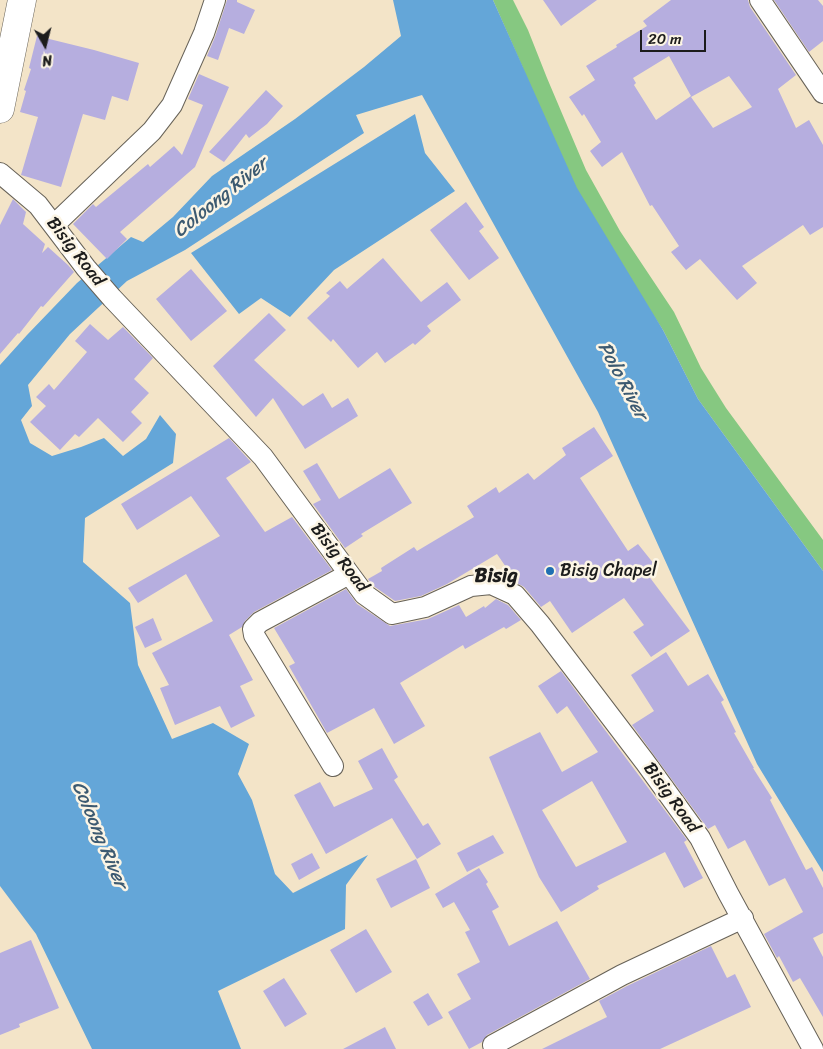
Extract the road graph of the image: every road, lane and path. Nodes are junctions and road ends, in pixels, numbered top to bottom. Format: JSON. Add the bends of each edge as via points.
{"nodes":[{"id":1,"x":22,"y":0,"type":"edge"},
{"id":2,"x":215,"y":0,"type":"edge"},
{"id":3,"x":760,"y":0,"type":"edge"},
{"id":4,"x":823,"y":93,"type":"edge"},
{"id":5,"x":0,"y":109,"type":"edge"},
{"id":6,"x":0,"y":172,"type":"edge"},
{"id":7,"x":54,"y":225,"type":"junction"},
{"id":8,"x":349,"y":574,"type":"junction"},
{"id":9,"x":333,"y":766,"type":"dead end"},
{"id":10,"x":743,"y":918,"type":"junction"},
{"id":11,"x":493,"y":1044,"type":"dead end"},
{"id":12,"x":810,"y":1048,"type":"edge"}],
"edges":[{"from":1,"to":5,"type":"main road"},
{"from":2,"to":7,"type":"street","via":[[172,105],[152,131]]},
{"from":3,"to":4,"type":"street"},
{"from":6,"to":7,"type":"street","name":"Bisig Road","via":[[38,205]]},
{"from":7,"to":8,"type":"street","name":"Bisig Road","via":[[112,298],[263,457]]},
{"from":8,"to":9,"type":"street","via":[[260,622],[253,629]]},
{"from":8,"to":10,"type":"street","name":"Bisig Road","via":[[364,594],[392,614],[425,607],[471,586],[490,584],[515,595],[640,754],[700,838]]},
{"from":10,"to":11,"type":"street","via":[[622,976]]},
{"from":10,"to":12,"type":"street","name":"Bisig Road"}]}
